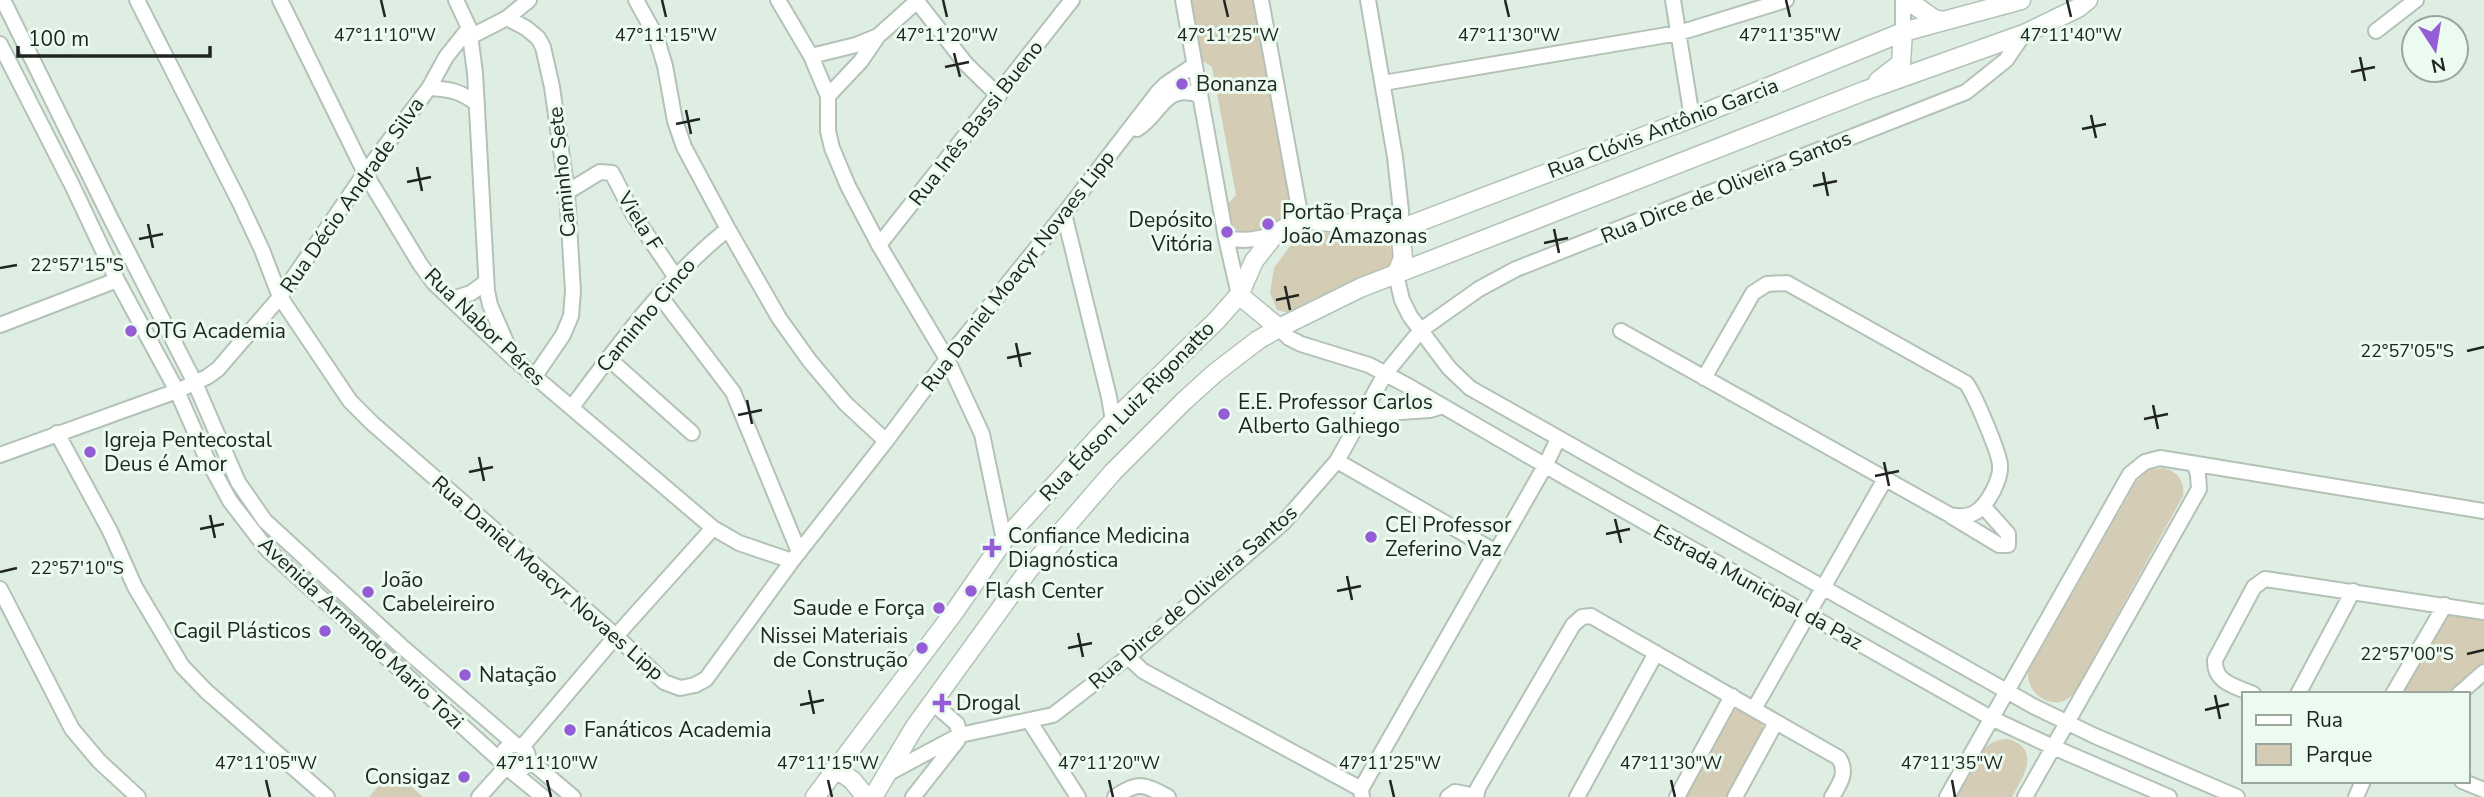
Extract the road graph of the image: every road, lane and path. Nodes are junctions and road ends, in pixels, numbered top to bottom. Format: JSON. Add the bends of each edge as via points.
{"nodes":[{"id":1,"x":3,"y":0,"type":"edge"},
{"id":2,"x":137,"y":0,"type":"edge"},
{"id":3,"x":280,"y":0,"type":"edge"},
{"id":4,"x":456,"y":0,"type":"edge"},
{"id":5,"x":529,"y":0,"type":"edge"},
{"id":6,"x":636,"y":0,"type":"edge"},
{"id":7,"x":778,"y":0,"type":"edge"},
{"id":8,"x":1183,"y":0,"type":"edge"},
{"id":9,"x":1261,"y":0,"type":"edge"},
{"id":10,"x":1368,"y":0,"type":"edge"},
{"id":11,"x":1674,"y":0,"type":"edge"},
{"id":12,"x":1786,"y":0,"type":"edge"},
{"id":13,"x":1905,"y":0,"type":"edge"},
{"id":14,"x":2021,"y":0,"type":"edge"},
{"id":15,"x":2088,"y":0,"type":"edge"},
{"id":16,"x":2416,"y":0,"type":"edge"},
{"id":17,"x":916,"y":1,"type":"edge"},
{"id":18,"x":1069,"y":1,"type":"edge"},
{"id":19,"x":507,"y":18,"type":"junction"},
{"id":20,"x":1944,"y":22,"type":"junction"},
{"id":21,"x":2376,"y":31,"type":"dead end"},
{"id":22,"x":1903,"y":32,"type":"junction"},
{"id":23,"x":470,"y":33,"type":"junction"},
{"id":24,"x":1679,"y":33,"type":"junction"},
{"id":25,"x":2024,"y":34,"type":"junction"},
{"id":26,"x":878,"y":36,"type":"junction"},
{"id":27,"x":0,"y":44,"type":"edge"},
{"id":28,"x":811,"y":56,"type":"junction"},
{"id":29,"x":1194,"y":66,"type":"junction"},
{"id":30,"x":1383,"y":83,"type":"junction"},
{"id":31,"x":429,"y":88,"type":"junction"},
{"id":32,"x":1864,"y":91,"type":"junction"},
{"id":33,"x":1199,"y":94,"type":"junction"},
{"id":34,"x":828,"y":96,"type":"junction"},
{"id":35,"x":999,"y":96,"type":"junction"},
{"id":36,"x":477,"y":104,"type":"junction"},
{"id":37,"x":1692,"y":118,"type":"junction"},
{"id":38,"x":1126,"y":134,"type":"junction"},
{"id":39,"x":365,"y":173,"type":"junction"},
{"id":40,"x":567,"y":192,"type":"junction"},
{"id":41,"x":1064,"y":214,"type":"junction"},
{"id":42,"x":1301,"y":219,"type":"junction"},
{"id":43,"x":727,"y":229,"type":"junction"},
{"id":44,"x":1400,"y":229,"type":"junction"},
{"id":45,"x":1276,"y":233,"type":"junction"},
{"id":46,"x":1226,"y":238,"type":"junction"},
{"id":47,"x":879,"y":246,"type":"junction"},
{"id":48,"x":1396,"y":275,"type":"junction"},
{"id":49,"x":676,"y":276,"type":"junction"},
{"id":50,"x":117,"y":281,"type":"junction"},
{"id":51,"x":486,"y":282,"type":"junction"},
{"id":52,"x":1239,"y":295,"type":"junction"},
{"id":53,"x":660,"y":296,"type":"junction"},
{"id":54,"x":281,"y":297,"type":"junction"},
{"id":55,"x":452,"y":299,"type":"junction"},
{"id":56,"x":0,"y":324,"type":"edge"},
{"id":57,"x":1279,"y":328,"type":"junction"},
{"id":58,"x":1421,"y":330,"type":"junction"},
{"id":59,"x":1620,"y":331,"type":"dead end"},
{"id":60,"x":513,"y":358,"type":"junction"},
{"id":61,"x":608,"y":358,"type":"junction"},
{"id":62,"x":947,"y":359,"type":"junction"},
{"id":63,"x":1385,"y":374,"type":"junction"},
{"id":64,"x":535,"y":376,"type":"junction"},
{"id":65,"x":1704,"y":378,"type":"junction"},
{"id":66,"x":195,"y":383,"type":"junction"},
{"id":67,"x":177,"y":391,"type":"junction"},
{"id":68,"x":1443,"y":406,"type":"junction"},
{"id":69,"x":572,"y":407,"type":"junction"},
{"id":70,"x":1120,"y":415,"type":"junction"},
{"id":71,"x":1360,"y":419,"type":"junction"},
{"id":72,"x":57,"y":433,"type":"junction"},
{"id":73,"x":692,"y":433,"type":"dead end"},
{"id":74,"x":1558,"y":439,"type":"junction"},
{"id":75,"x":886,"y":441,"type":"junction"},
{"id":76,"x":0,"y":455,"type":"edge"},
{"id":77,"x":1337,"y":461,"type":"junction"},
{"id":78,"x":2195,"y":465,"type":"junction"},
{"id":79,"x":1545,"y":466,"type":"junction"},
{"id":80,"x":1885,"y":479,"type":"junction"},
{"id":81,"x":996,"y":503,"type":"junction"},
{"id":82,"x":1984,"y":507,"type":"junction"},
{"id":83,"x":2484,"y":511,"type":"edge"},
{"id":84,"x":1950,"y":515,"type":"junction"},
{"id":85,"x":1020,"y":522,"type":"junction"},
{"id":86,"x":713,"y":528,"type":"junction"},
{"id":87,"x":1004,"y":540,"type":"junction"},
{"id":88,"x":1496,"y":552,"type":"junction"},
{"id":89,"x":796,"y":556,"type":"junction"},
{"id":90,"x":1822,"y":588,"type":"junction"},
{"id":91,"x":0,"y":589,"type":"edge"},
{"id":92,"x":2353,"y":591,"type":"junction"},
{"id":93,"x":2445,"y":605,"type":"junction"},
{"id":94,"x":2484,"y":612,"type":"edge"},
{"id":95,"x":1807,"y":614,"type":"junction"},
{"id":96,"x":616,"y":636,"type":"junction"},
{"id":97,"x":1656,"y":653,"type":"junction"},
{"id":98,"x":1128,"y":657,"type":"junction"},
{"id":99,"x":2484,"y":672,"type":"edge"},
{"id":100,"x":2006,"y":691,"type":"junction"},
{"id":101,"x":2248,"y":692,"type":"edge"},
{"id":102,"x":2299,"y":692,"type":"edge"},
{"id":103,"x":2394,"y":692,"type":"edge"},
{"id":104,"x":2461,"y":692,"type":"edge"},
{"id":105,"x":1732,"y":696,"type":"junction"},
{"id":106,"x":933,"y":703,"type":"junction"},
{"id":107,"x":1754,"y":709,"type":"junction"},
{"id":108,"x":1991,"y":718,"type":"junction"},
{"id":109,"x":1030,"y":722,"type":"junction"},
{"id":110,"x":1776,"y":722,"type":"junction"},
{"id":111,"x":2067,"y":722,"type":"junction"},
{"id":112,"x":960,"y":735,"type":"junction"},
{"id":113,"x":2053,"y":747,"type":"junction"},
{"id":114,"x":522,"y":750,"type":"junction"},
{"id":115,"x":507,"y":766,"type":"junction"},
{"id":116,"x":835,"y":768,"type":"junction"},
{"id":117,"x":887,"y":774,"type":"junction"},
{"id":118,"x":2467,"y":783,"type":"edge"},
{"id":119,"x":2484,"y":790,"type":"edge"},
{"id":120,"x":1361,"y":793,"type":"edge"},
{"id":121,"x":1476,"y":796,"type":"edge"},
{"id":122,"x":138,"y":797,"type":"edge"},
{"id":123,"x":327,"y":797,"type":"edge"},
{"id":124,"x":479,"y":797,"type":"edge"},
{"id":125,"x":543,"y":797,"type":"edge"},
{"id":126,"x":573,"y":797,"type":"edge"},
{"id":127,"x":816,"y":797,"type":"edge"},
{"id":128,"x":866,"y":797,"type":"edge"},
{"id":129,"x":873,"y":797,"type":"edge"},
{"id":130,"x":913,"y":797,"type":"edge"},
{"id":131,"x":1078,"y":797,"type":"edge"},
{"id":132,"x":1115,"y":797,"type":"edge"},
{"id":133,"x":1168,"y":797,"type":"edge"},
{"id":134,"x":1448,"y":797,"type":"edge"},
{"id":135,"x":1577,"y":797,"type":"edge"},
{"id":136,"x":1677,"y":797,"type":"edge"},
{"id":137,"x":1735,"y":797,"type":"edge"},
{"id":138,"x":1832,"y":797,"type":"edge"},
{"id":139,"x":1947,"y":797,"type":"edge"},
{"id":140,"x":2025,"y":797,"type":"edge"},
{"id":141,"x":2169,"y":797,"type":"edge"},
{"id":142,"x":2237,"y":797,"type":"edge"}],
"edges":[{"from":1,"to":66,"type":"street","name":"Avenida Armando Mario Tozi"},
{"from":2,"to":54,"type":"street","name":"Rua Daniel Moacyr Novaes Lipp","via":[[240,202]]},
{"from":3,"to":39,"type":"street","name":"Rua Nabor Péres"},
{"from":4,"to":23,"type":"street"},
{"from":5,"to":19,"type":"street"},
{"from":6,"to":43,"type":"street","via":[[656,36],[684,148]]},
{"from":7,"to":28,"type":"street"},
{"from":8,"to":29,"type":"street"},
{"from":9,"to":42,"type":"street"},
{"from":10,"to":30,"type":"street"},
{"from":11,"to":24,"type":"street"},
{"from":12,"to":24,"type":"street"},
{"from":13,"to":20,"type":"main road"},
{"from":13,"to":22,"type":"street"},
{"from":14,"to":20,"type":"main road","name":"Rua Clóvis Antônio Garcia"},
{"from":15,"to":25,"type":"main road","name":"Rua Clóvis Antônio Garcia"},
{"from":16,"to":21,"type":"street"},
{"from":17,"to":26,"type":"street"},
{"from":17,"to":35,"type":"street","via":[[966,64]]},
{"from":18,"to":35,"type":"street","name":"Rua Inês Bassi Bueno"},
{"from":19,"to":23,"type":"street"},
{"from":19,"to":40,"type":"street","name":"Caminho Sete","via":[[526,28],[543,47]]},
{"from":20,"to":22,"type":"main road","name":"Rua Clóvis Antônio Garcia"},
{"from":22,"to":32,"type":"main road","via":[[1901,63]]},
{"from":22,"to":37,"type":"main road","name":"Rua Clóvis Antônio Garcia"},
{"from":23,"to":31,"type":"street","name":"Rua Décio Andrade Silva","via":[[446,57]]},
{"from":23,"to":36,"type":"street"},
{"from":24,"to":30,"type":"street"},
{"from":24,"to":37,"type":"street"},
{"from":25,"to":32,"type":"main road","name":"Rua Clóvis Antônio Garcia"},
{"from":25,"to":58,"type":"street","name":"Rua Dirce de Oliveira Santos","via":[[2006,60],[1966,92],[1516,269]]},
{"from":26,"to":28,"type":"street"},
{"from":26,"to":34,"type":"street"},
{"from":27,"to":50,"type":"street","name":"Avenida Armando Mario Tozi"},
{"from":28,"to":34,"type":"street"},
{"from":29,"to":33,"type":"street"},
{"from":29,"to":38,"type":"street","name":"Rua Daniel Moacyr Novaes Lipp","via":[[1158,92]]},
{"from":30,"to":44,"type":"street","via":[[1400,193]]},
{"from":31,"to":36,"type":"street","via":[[459,92]]},
{"from":31,"to":39,"type":"street","name":"Rua Décio Andrade Silva"},
{"from":32,"to":48,"type":"main road","name":"Rua Clóvis Antônio Garcia"},
{"from":33,"to":38,"type":"street","name":"Rua Daniel Moacyr Novaes Lipp","via":[[1189,91],[1168,96],[1151,118]]},
{"from":33,"to":46,"type":"street"},
{"from":34,"to":47,"type":"street","via":[[832,148]]},
{"from":35,"to":47,"type":"street","name":"Rua Inês Bassi Bueno"},
{"from":36,"to":51,"type":"street"},
{"from":37,"to":44,"type":"main road","name":"Rua Clóvis Antônio Garcia"},
{"from":38,"to":41,"type":"street","name":"Rua Daniel Moacyr Novaes Lipp"},
{"from":39,"to":54,"type":"street","name":"Rua Décio Andrade Silva"},
{"from":39,"to":55,"type":"street","name":"Rua Nabor Péres","via":[[420,264]]},
{"from":40,"to":49,"type":"street","name":"Viela F","via":[[600,172],[612,173],[633,214]]},
{"from":40,"to":64,"type":"street","name":"Caminho Sete","via":[[571,316]]},
{"from":41,"to":62,"type":"street","name":"Rua Daniel Moacyr Novaes Lipp"},
{"from":41,"to":70,"type":"street","via":[[1109,397]]},
{"from":42,"to":44,"type":"main road","name":"Rua Clóvis Antônio Garcia"},
{"from":42,"to":45,"type":"main road"},
{"from":43,"to":49,"type":"street","name":"Caminho Cinco"},
{"from":43,"to":75,"type":"street","via":[[808,360]]},
{"from":44,"to":48,"type":"main road","via":[[1402,258]]},
{"from":45,"to":46,"type":"street","via":[[1254,240]]},
{"from":45,"to":52,"type":"main road","name":"Rua Édson Luiz Rigonatto","via":[[1254,261]]},
{"from":46,"to":52,"type":"street"},
{"from":47,"to":62,"type":"street"},
{"from":48,"to":57,"type":"main road","name":"Rua Clóvis Antônio Garcia"},
{"from":48,"to":58,"type":"street","name":"Estrada Municipal da Paz","via":[[1406,308]]},
{"from":49,"to":53,"type":"street","name":"Caminho Cinco"},
{"from":50,"to":56,"type":"street"},
{"from":50,"to":67,"type":"street","name":"Avenida Armando Mario Tozi"},
{"from":51,"to":55,"type":"street"},
{"from":51,"to":60,"type":"street","via":[[490,305]]},
{"from":52,"to":57,"type":"main road"},
{"from":52,"to":70,"type":"main road","name":"Rua Édson Luiz Rigonatto"},
{"from":53,"to":61,"type":"street","name":"Caminho Cinco"},
{"from":53,"to":89,"type":"street","via":[[733,392]]},
{"from":54,"to":66,"type":"street","name":"Rua Décio Andrade Silva","via":[[218,369]]},
{"from":54,"to":96,"type":"street","name":"Rua Daniel Moacyr Novaes Lipp","via":[[350,401]]},
{"from":55,"to":60,"type":"street","name":"Rua Nabor Péres"},
{"from":57,"to":63,"type":"street","name":"Estrada Municipal da Paz","via":[[1301,344]]},
{"from":57,"to":106,"type":"main road","name":"Rua Clóvis Antônio Garcia","via":[[1215,373],[1113,472],[1030,568]]},
{"from":58,"to":63,"type":"street","name":"Rua Dirce de Oliveira Santos"},
{"from":58,"to":74,"type":"street","name":"Estrada Municipal da Paz","via":[[1470,388]]},
{"from":59,"to":65,"type":"street"},
{"from":60,"to":64,"type":"street","name":"Rua Nabor Péres"},
{"from":61,"to":69,"type":"street","name":"Caminho Cinco"},
{"from":61,"to":73,"type":"street"},
{"from":62,"to":75,"type":"street","name":"Rua Daniel Moacyr Novaes Lipp"},
{"from":62,"to":81,"type":"street","via":[[982,434]]},
{"from":63,"to":68,"type":"street","name":"Estrada Municipal da Paz"},
{"from":63,"to":71,"type":"street","name":"Rua Dirce de Oliveira Santos"},
{"from":64,"to":69,"type":"street","name":"Rua Nabor Péres"},
{"from":65,"to":80,"type":"street"},
{"from":65,"to":82,"type":"street","via":[[1753,293],[1767,284],[1787,283],[1966,383],[2000,464],[1998,481]]},
{"from":66,"to":67,"type":"street","name":"Rua Décio Andrade Silva"},
{"from":66,"to":114,"type":"street","name":"Avenida Armando Mario Tozi","via":[[238,482],[265,520]]},
{"from":67,"to":72,"type":"street"},
{"from":67,"to":115,"type":"street","name":"Avenida Armando Mario Tozi","via":[[206,457],[257,538]]},
{"from":68,"to":71,"type":"street"},
{"from":68,"to":79,"type":"street","name":"Estrada Municipal da Paz"},
{"from":69,"to":86,"type":"street","name":"Rua Nabor Péres"},
{"from":70,"to":85,"type":"main road","name":"Rua Édson Luiz Rigonatto"},
{"from":71,"to":77,"type":"street","name":"Rua Dirce de Oliveira Santos"},
{"from":72,"to":76,"type":"street"},
{"from":72,"to":123,"type":"street","via":[[181,666]]},
{"from":74,"to":79,"type":"street"},
{"from":74,"to":90,"type":"street","name":"Estrada Municipal da Paz"},
{"from":75,"to":89,"type":"street","name":"Rua Daniel Moacyr Novaes Lipp"},
{"from":77,"to":88,"type":"street"},
{"from":77,"to":98,"type":"street","name":"Rua Dirce de Oliveira Santos","via":[[1283,523]]},
{"from":78,"to":83,"type":"street"},
{"from":78,"to":100,"type":"street","via":[[2152,459],[2130,474]]},
{"from":78,"to":111,"type":"street","via":[[2199,489]]},
{"from":79,"to":88,"type":"street"},
{"from":79,"to":95,"type":"street","name":"Estrada Municipal da Paz"},
{"from":80,"to":84,"type":"street"},
{"from":80,"to":90,"type":"street"},
{"from":81,"to":85,"type":"street"},
{"from":81,"to":87,"type":"street"},
{"from":82,"to":84,"type":"street","via":[[1973,515]]},
{"from":82,"to":84,"type":"street","via":[[2008,534],[2008,545],[1999,545]]},
{"from":85,"to":87,"type":"main road","name":"Rua Édson Luiz Rigonatto"},
{"from":86,"to":89,"type":"street","name":"Rua Nabor Péres","via":[[739,543]]},
{"from":86,"to":96,"type":"street"},
{"from":87,"to":116,"type":"main road","name":"Rua Édson Luiz Rigonatto"},
{"from":88,"to":120,"type":"street"},
{"from":89,"to":96,"type":"street","name":"Rua Daniel Moacyr Novaes Lipp","via":[[706,679],[695,685],[680,688],[664,682]]},
{"from":90,"to":95,"type":"street"},
{"from":90,"to":100,"type":"street","name":"Estrada Municipal da Paz"},
{"from":91,"to":122,"type":"street","via":[[72,729]]},
{"from":92,"to":93,"type":"street"},
{"from":92,"to":101,"type":"street","via":[[2274,579],[2257,583],[2214,664],[2223,682]]},
{"from":92,"to":102,"type":"street"},
{"from":93,"to":94,"type":"street"},
{"from":93,"to":103,"type":"street"},
{"from":95,"to":107,"type":"street"},
{"from":95,"to":108,"type":"street","name":"Estrada Municipal da Paz"},
{"from":96,"to":114,"type":"street"},
{"from":97,"to":105,"type":"street"},
{"from":97,"to":121,"type":"street","via":[[1595,617],[1576,622]]},
{"from":97,"to":135,"type":"street"},
{"from":98,"to":109,"type":"street","name":"Rua Dirce de Oliveira Santos","via":[[1053,715]]},
{"from":98,"to":120,"type":"street","via":[[1143,671]]},
{"from":99,"to":104,"type":"street"},
{"from":100,"to":108,"type":"street"},
{"from":100,"to":111,"type":"street","name":"Estrada Municipal da Paz"},
{"from":105,"to":107,"type":"street"},
{"from":105,"to":136,"type":"street"},
{"from":106,"to":112,"type":"street","via":[[957,724]]},
{"from":106,"to":117,"type":"main road","name":"Rua Clóvis Antônio Garcia"},
{"from":107,"to":110,"type":"street"},
{"from":108,"to":113,"type":"street","name":"Estrada Municipal da Paz"},
{"from":108,"to":139,"type":"street"},
{"from":109,"to":112,"type":"street","name":"Rua Dirce de Oliveira Santos"},
{"from":109,"to":131,"type":"street"},
{"from":110,"to":137,"type":"street"},
{"from":110,"to":138,"type":"street","via":[[1839,758],[1844,775]]},
{"from":111,"to":113,"type":"street"},
{"from":111,"to":142,"type":"street","name":"Estrada Municipal da Paz"},
{"from":112,"to":117,"type":"street","name":"Rua Dirce de Oliveira Santos"},
{"from":112,"to":130,"type":"street"},
{"from":113,"to":140,"type":"street"},
{"from":113,"to":141,"type":"street","name":"Estrada Municipal da Paz"},
{"from":114,"to":115,"type":"street","via":[[522,769]]},
{"from":114,"to":115,"type":"street","via":[[508,747],[503,752]]},
{"from":114,"to":126,"type":"street","name":"Avenida Armando Mario Tozi"},
{"from":115,"to":124,"type":"street"},
{"from":115,"to":125,"type":"street","name":"Avenida Armando Mario Tozi"},
{"from":116,"to":127,"type":"main road","name":"Rua Édson Luiz Rigonatto"},
{"from":116,"to":128,"type":"main road"},
{"from":117,"to":129,"type":"main road","name":"Rua Clóvis Antônio Garcia"},
{"from":118,"to":119,"type":"street"},
{"from":121,"to":134,"type":"street","via":[[1455,792]]},
{"from":132,"to":133,"type":"street","via":[[1144,785]]}]}
